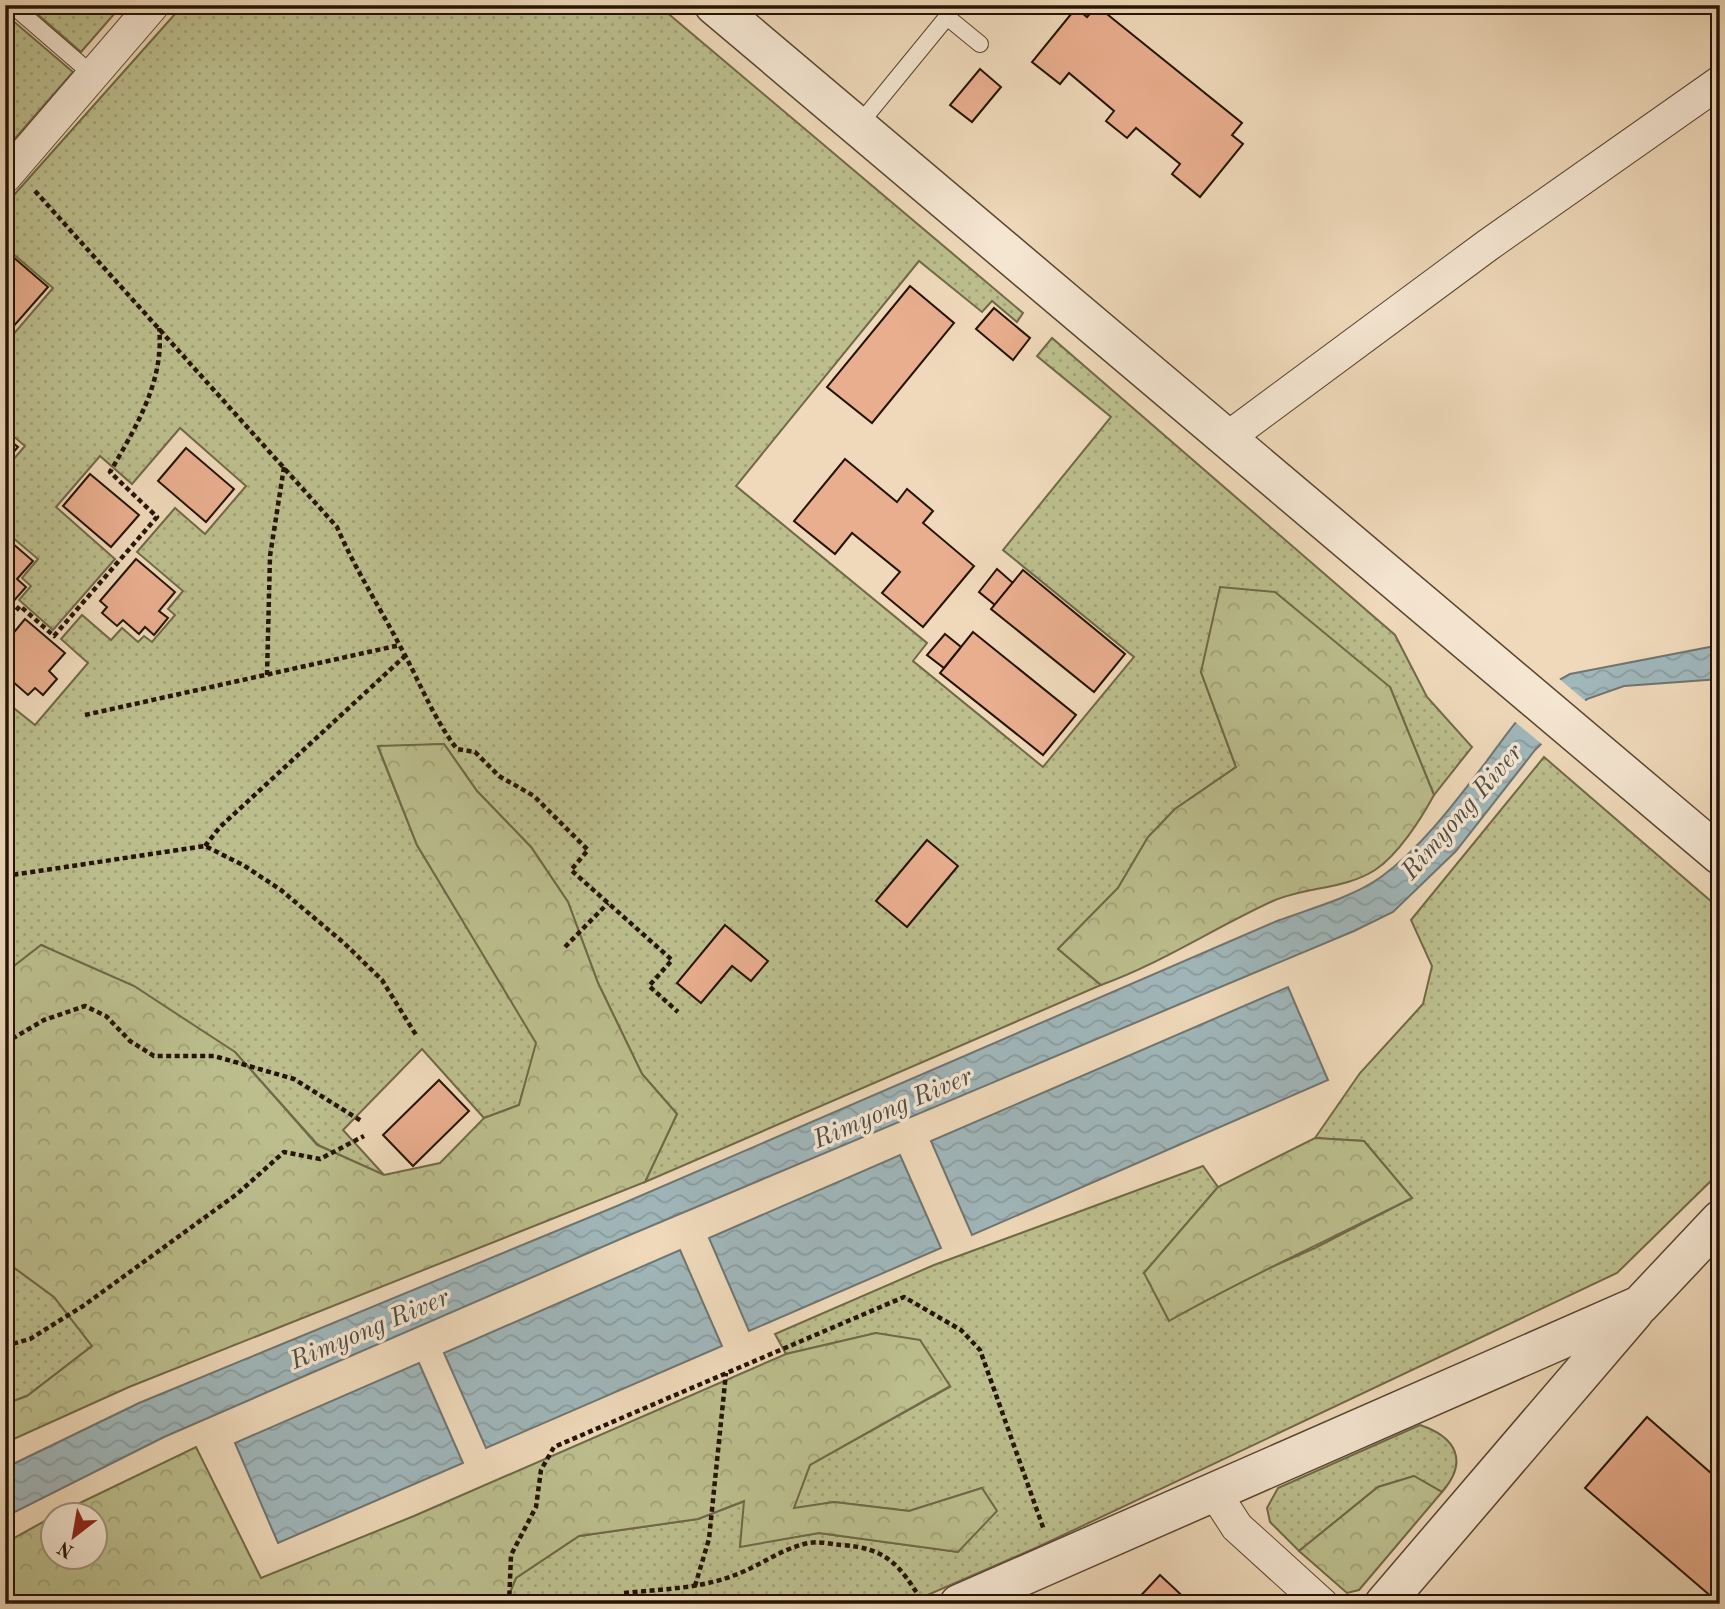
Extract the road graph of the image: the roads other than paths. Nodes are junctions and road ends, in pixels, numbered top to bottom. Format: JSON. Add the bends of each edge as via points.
{"nodes":[{"id":1,"x":12,"y":5,"type":"edge"},
{"id":2,"x":153,"y":5,"type":"edge"},
{"id":3,"x":714,"y":5,"type":"edge"},
{"id":4,"x":980,"y":44,"type":"dead end"},
{"id":5,"x":93,"y":75,"type":"junction"},
{"id":6,"x":1720,"y":82,"type":"edge"},
{"id":7,"x":857,"y":127,"type":"junction"},
{"id":8,"x":10,"y":172,"type":"edge"},
{"id":9,"x":1226,"y":439,"type":"junction"},
{"id":10,"x":1712,"y":848,"type":"edge"},
{"id":11,"x":1720,"y":1220,"type":"edge"},
{"id":12,"x":1640,"y":1305,"type":"junction"},
{"id":13,"x":1213,"y":1490,"type":"junction"},
{"id":14,"x":959,"y":1604,"type":"edge"},
{"id":15,"x":1322,"y":1604,"type":"edge"},
{"id":16,"x":1384,"y":1604,"type":"edge"}],
"edges":[{"from":1,"to":5,"type":"lane"},
{"from":2,"to":5,"type":"street"},
{"from":3,"to":7,"type":"street"},
{"from":4,"to":7,"type":"lane","via":[[947,17]]},
{"from":5,"to":8,"type":"street"},
{"from":6,"to":9,"type":"street","via":[[1488,245]]},
{"from":7,"to":9,"type":"street"},
{"from":9,"to":10,"type":"street"},
{"from":11,"to":12,"type":"street"},
{"from":12,"to":13,"type":"street"},
{"from":12,"to":16,"type":"street"},
{"from":13,"to":14,"type":"street"},
{"from":13,"to":15,"type":"street","via":[[1237,1527]]}]}
